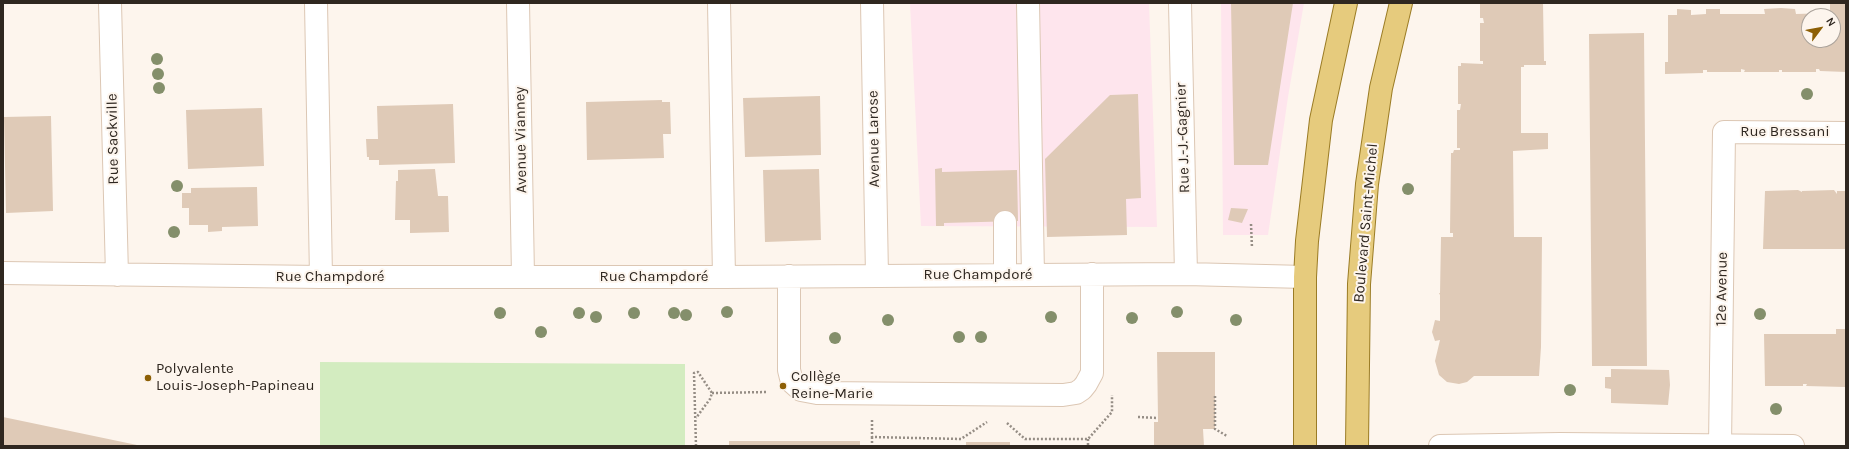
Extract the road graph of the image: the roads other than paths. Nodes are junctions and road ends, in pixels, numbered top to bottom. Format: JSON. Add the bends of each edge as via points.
{"nodes":[{"id":1,"x":110,"y":3,"type":"edge"},
{"id":2,"x":316,"y":3,"type":"edge"},
{"id":3,"x":518,"y":3,"type":"edge"},
{"id":4,"x":719,"y":3,"type":"edge"},
{"id":5,"x":872,"y":3,"type":"edge"},
{"id":6,"x":1028,"y":3,"type":"edge"},
{"id":7,"x":1180,"y":3,"type":"edge"},
{"id":8,"x":1346,"y":3,"type":"edge"},
{"id":9,"x":1402,"y":3,"type":"edge"},
{"id":10,"x":1724,"y":132,"type":"joint"},
{"id":11,"x":1846,"y":133,"type":"edge"},
{"id":12,"x":1005,"y":222,"type":"dead end"},
{"id":13,"x":3,"y":273,"type":"edge"},
{"id":14,"x":1092,"y":274,"type":"junction"},
{"id":15,"x":1186,"y":274,"type":"junction"},
{"id":16,"x":117,"y":275,"type":"junction"},
{"id":17,"x":1005,"y":275,"type":"junction"},
{"id":18,"x":1033,"y":275,"type":"junction"},
{"id":19,"x":523,"y":276,"type":"junction"},
{"id":20,"x":789,"y":276,"type":"junction"},
{"id":21,"x":877,"y":276,"type":"junction"},
{"id":22,"x":321,"y":277,"type":"junction"},
{"id":23,"x":724,"y":277,"type":"junction"},
{"id":24,"x":1305,"y":278,"type":"junction"},
{"id":25,"x":1560,"y":445,"type":"edge"},
{"id":26,"x":1720,"y":445,"type":"edge"},
{"id":27,"x":1305,"y":446,"type":"edge"},
{"id":28,"x":1357,"y":446,"type":"edge"},
{"id":29,"x":1440,"y":446,"type":"edge"},
{"id":30,"x":1793,"y":446,"type":"edge"}],
"edges":[{"from":1,"to":16,"type":"street","name":"Rue Sackville"},
{"from":2,"to":22,"type":"street"},
{"from":3,"to":19,"type":"street","name":"Avenue Vianney"},
{"from":4,"to":23,"type":"street"},
{"from":5,"to":21,"type":"street","name":"Avenue Larose"},
{"from":6,"to":18,"type":"street"},
{"from":7,"to":15,"type":"street","name":"Rue J.-J.-Gagnier"},
{"from":8,"to":24,"type":"main road","via":[[1317,148]]},
{"from":9,"to":28,"type":"main road","name":"Boulevard Saint-Michel","via":[[1381,88],[1367,184],[1359,284]]},
{"from":10,"to":11,"type":"street","name":"Rue Bressani"},
{"from":10,"to":26,"type":"street","name":"12e Avenue"},
{"from":12,"to":17,"type":"street"},
{"from":13,"to":16,"type":"street","name":"Rue Champdoré"},
{"from":14,"to":15,"type":"street","name":"Rue Champdoré"},
{"from":14,"to":18,"type":"street","name":"Rue Champdoré"},
{"from":14,"to":20,"type":"street","via":[[1092,373],[1082,389],[1063,396],[817,393],[801,390],[792,382],[789,370]]},
{"from":15,"to":24,"type":"street","name":"Rue Champdoré"},
{"from":16,"to":22,"type":"street","name":"Rue Champdoré"},
{"from":17,"to":18,"type":"street","name":"Rue Champdoré"},
{"from":17,"to":21,"type":"street","name":"Rue Champdoré"},
{"from":19,"to":22,"type":"street","name":"Rue Champdoré"},
{"from":19,"to":23,"type":"street","name":"Rue Champdoré"},
{"from":20,"to":21,"type":"street","name":"Rue Champdoré"},
{"from":20,"to":23,"type":"street","name":"Rue Champdoré"},
{"from":24,"to":27,"type":"main road"},
{"from":25,"to":26,"type":"street"},
{"from":25,"to":29,"type":"street"},
{"from":26,"to":30,"type":"street"}]}
